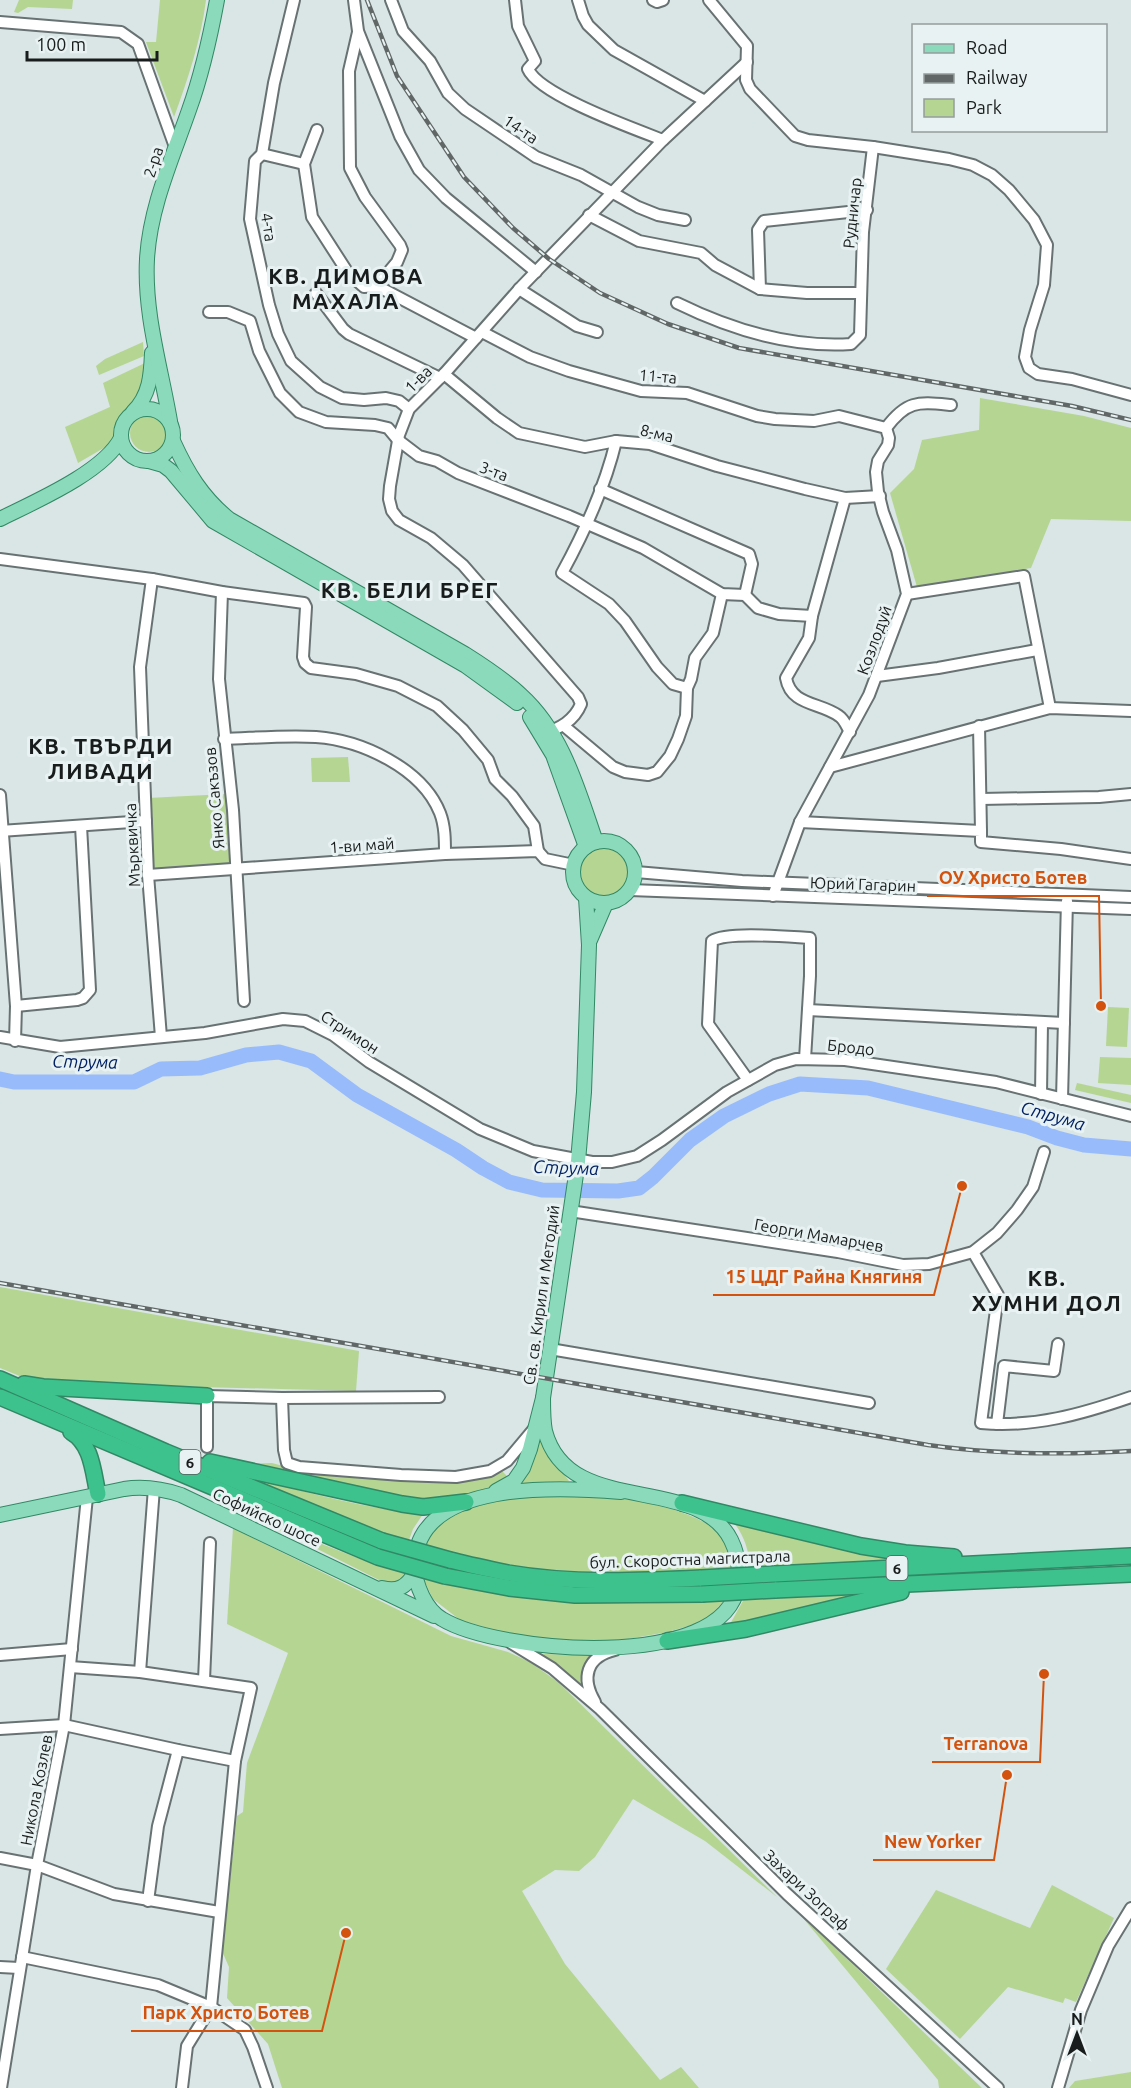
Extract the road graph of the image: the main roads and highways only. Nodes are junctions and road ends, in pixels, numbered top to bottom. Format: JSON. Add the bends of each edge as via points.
{"nodes":[{"id":1,"x":217,"y":0,"type":"edge"},
{"id":2,"x":153,"y":339,"type":"junction"},
{"id":3,"x":132,"y":413,"type":"junction"},
{"id":4,"x":170,"y":421,"type":"junction"},
{"id":5,"x":121,"y":438,"type":"junction"},
{"id":6,"x":173,"y":441,"type":"junction"},
{"id":7,"x":145,"y":461,"type":"junction"},
{"id":8,"x":94,"y":466,"type":"junction"},
{"id":9,"x":0,"y":519,"type":"edge"},
{"id":10,"x":553,"y":730,"type":"junction"},
{"id":11,"x":591,"y":844,"type":"junction"},
{"id":12,"x":586,"y":898,"type":"junction"},
{"id":13,"x":606,"y":903,"type":"junction"},
{"id":14,"x":589,"y":945,"type":"junction"},
{"id":15,"x":0,"y":1379,"type":"edge"},
{"id":16,"x":207,"y":1396,"type":"road end"},
{"id":17,"x":0,"y":1397,"type":"edge"},
{"id":18,"x":543,"y":1398,"type":"junction"},
{"id":19,"x":43,"y":1415,"type":"junction"},
{"id":20,"x":166,"y":1452,"type":"junction"},
{"id":21,"x":621,"y":1492,"type":"junction"},
{"id":22,"x":93,"y":1496,"type":"junction"},
{"id":23,"x":472,"y":1500,"type":"junction"},
{"id":24,"x":682,"y":1503,"type":"junction"},
{"id":25,"x":0,"y":1515,"type":"edge"},
{"id":26,"x":1131,"y":1556,"type":"edge"},
{"id":27,"x":1020,"y":1562,"type":"junction"},
{"id":28,"x":448,"y":1568,"type":"junction"},
{"id":29,"x":415,"y":1573,"type":"junction"},
{"id":30,"x":1131,"y":1574,"type":"edge"},
{"id":31,"x":936,"y":1583,"type":"junction"},
{"id":32,"x":375,"y":1587,"type":"junction"},
{"id":33,"x":441,"y":1619,"type":"junction"},
{"id":34,"x":667,"y":1641,"type":"junction"}],
"edges":[{"from":1,"to":2,"type":"main road","name":"2-ра","via":[[203,68],[175,147],[149,241],[148,291]]},
{"from":2,"to":3,"type":"main road","name":"2-ра","via":[[149,385]]},
{"from":2,"to":4,"type":"main road","name":"2-ра"},
{"from":3,"to":4,"type":"main road","via":[[148,408]]},
{"from":3,"to":5,"type":"main road","via":[[123,424]]},
{"from":4,"to":6,"type":"main road"},
{"from":5,"to":7,"type":"main road","via":[[128,452]]},
{"from":5,"to":8,"type":"main road","via":[[111,453]]},
{"from":6,"to":7,"type":"main road","via":[[164,455]]},
{"from":6,"to":10,"type":"main road","via":[[196,486],[229,519],[465,654],[523,696]]},
{"from":7,"to":8,"type":"main road","via":[[130,459]]},
{"from":7,"to":10,"type":"main road","via":[[171,471],[213,521],[456,660]]},
{"from":8,"to":9,"type":"main road"},
{"from":10,"to":11,"type":"main road","via":[[566,786]]},
{"from":11,"to":12,"type":"main road","via":[[578,855],[574,865],[574,881]]},
{"from":11,"to":13,"type":"main road","via":[[613,842],[623,847],[634,861],[636,872],[630,890],[617,901]]},
{"from":12,"to":13,"type":"main road"},
{"from":12,"to":14,"type":"main road","name":"Св. св. Кирил и Методий"},
{"from":13,"to":14,"type":"main road","name":"Св. св. Кирил и Методий"},
{"from":14,"to":18,"type":"main road","name":"Св. св. Кирил и Методий","via":[[582,1164],[571,1205]]},
{"from":15,"to":16,"type":"highway","via":[[43,1387]]},
{"from":15,"to":20,"type":"highway","name":"бул. Скоростна магистрала","number":"6"},
{"from":17,"to":19,"type":"highway","name":"бул. Скоростна магистрала","number":"6"},
{"from":18,"to":21,"type":"main road","name":"Св. св. Кирил и Методий","via":[[545,1431],[566,1466],[589,1481]]},
{"from":18,"to":23,"type":"main road","name":"Св. св. Кирил и Методий","via":[[523,1468],[502,1489]]},
{"from":19,"to":22,"type":"highway","via":[[84,1443],[89,1454]]},
{"from":19,"to":28,"type":"highway","name":"бул. Скоростна магистрала","number":"6","bridge":true,"via":[[378,1557]]},
{"from":20,"to":23,"type":"highway","via":[[402,1504],[423,1507]]},
{"from":20,"to":28,"type":"highway","name":"бул. Скоростна магистрала","number":"6","bridge":true},
{"from":21,"to":23,"type":"main road","via":[[521,1490]]},
{"from":21,"to":24,"type":"main road","name":"Софийско шосе"},
{"from":22,"to":25,"type":"main road","name":"Софийско шосе"},
{"from":22,"to":32,"type":"main road","name":"Софийско шосе","via":[[133,1488],[154,1488],[181,1496]]},
{"from":23,"to":29,"type":"main road","via":[[436,1517],[425,1530],[417,1548]]},
{"from":24,"to":27,"type":"highway","via":[[861,1546]]},
{"from":24,"to":34,"type":"main road","name":"Софийско шосе","via":[[718,1522],[727,1533],[738,1562],[738,1584],[735,1599],[710,1625]]},
{"from":26,"to":27,"type":"highway","name":"бул. Скоростна магистрала","number":"6"},
{"from":27,"to":28,"type":"highway","name":"бул. Скоростна магистрала","number":"6","bridge":true,"via":[[639,1581],[574,1580]]},
{"from":28,"to":31,"type":"highway","name":"бул. Скоростна магистрала","number":"6","bridge":true,"via":[[509,1588],[574,1595],[702,1594]]},
{"from":29,"to":32,"type":"main road","name":"Софийско шосе","via":[[398,1590]]},
{"from":29,"to":33,"type":"main road","via":[[429,1608]]},
{"from":30,"to":31,"type":"highway","name":"бул. Скоростна магистрала","number":"6"},
{"from":31,"to":34,"type":"highway","via":[[746,1629]]},
{"from":32,"to":33,"type":"main road","name":"Софийско шосе"},
{"from":33,"to":34,"type":"main road","name":"Софийско шосе","via":[[508,1641],[547,1647],[586,1649]]}]}
